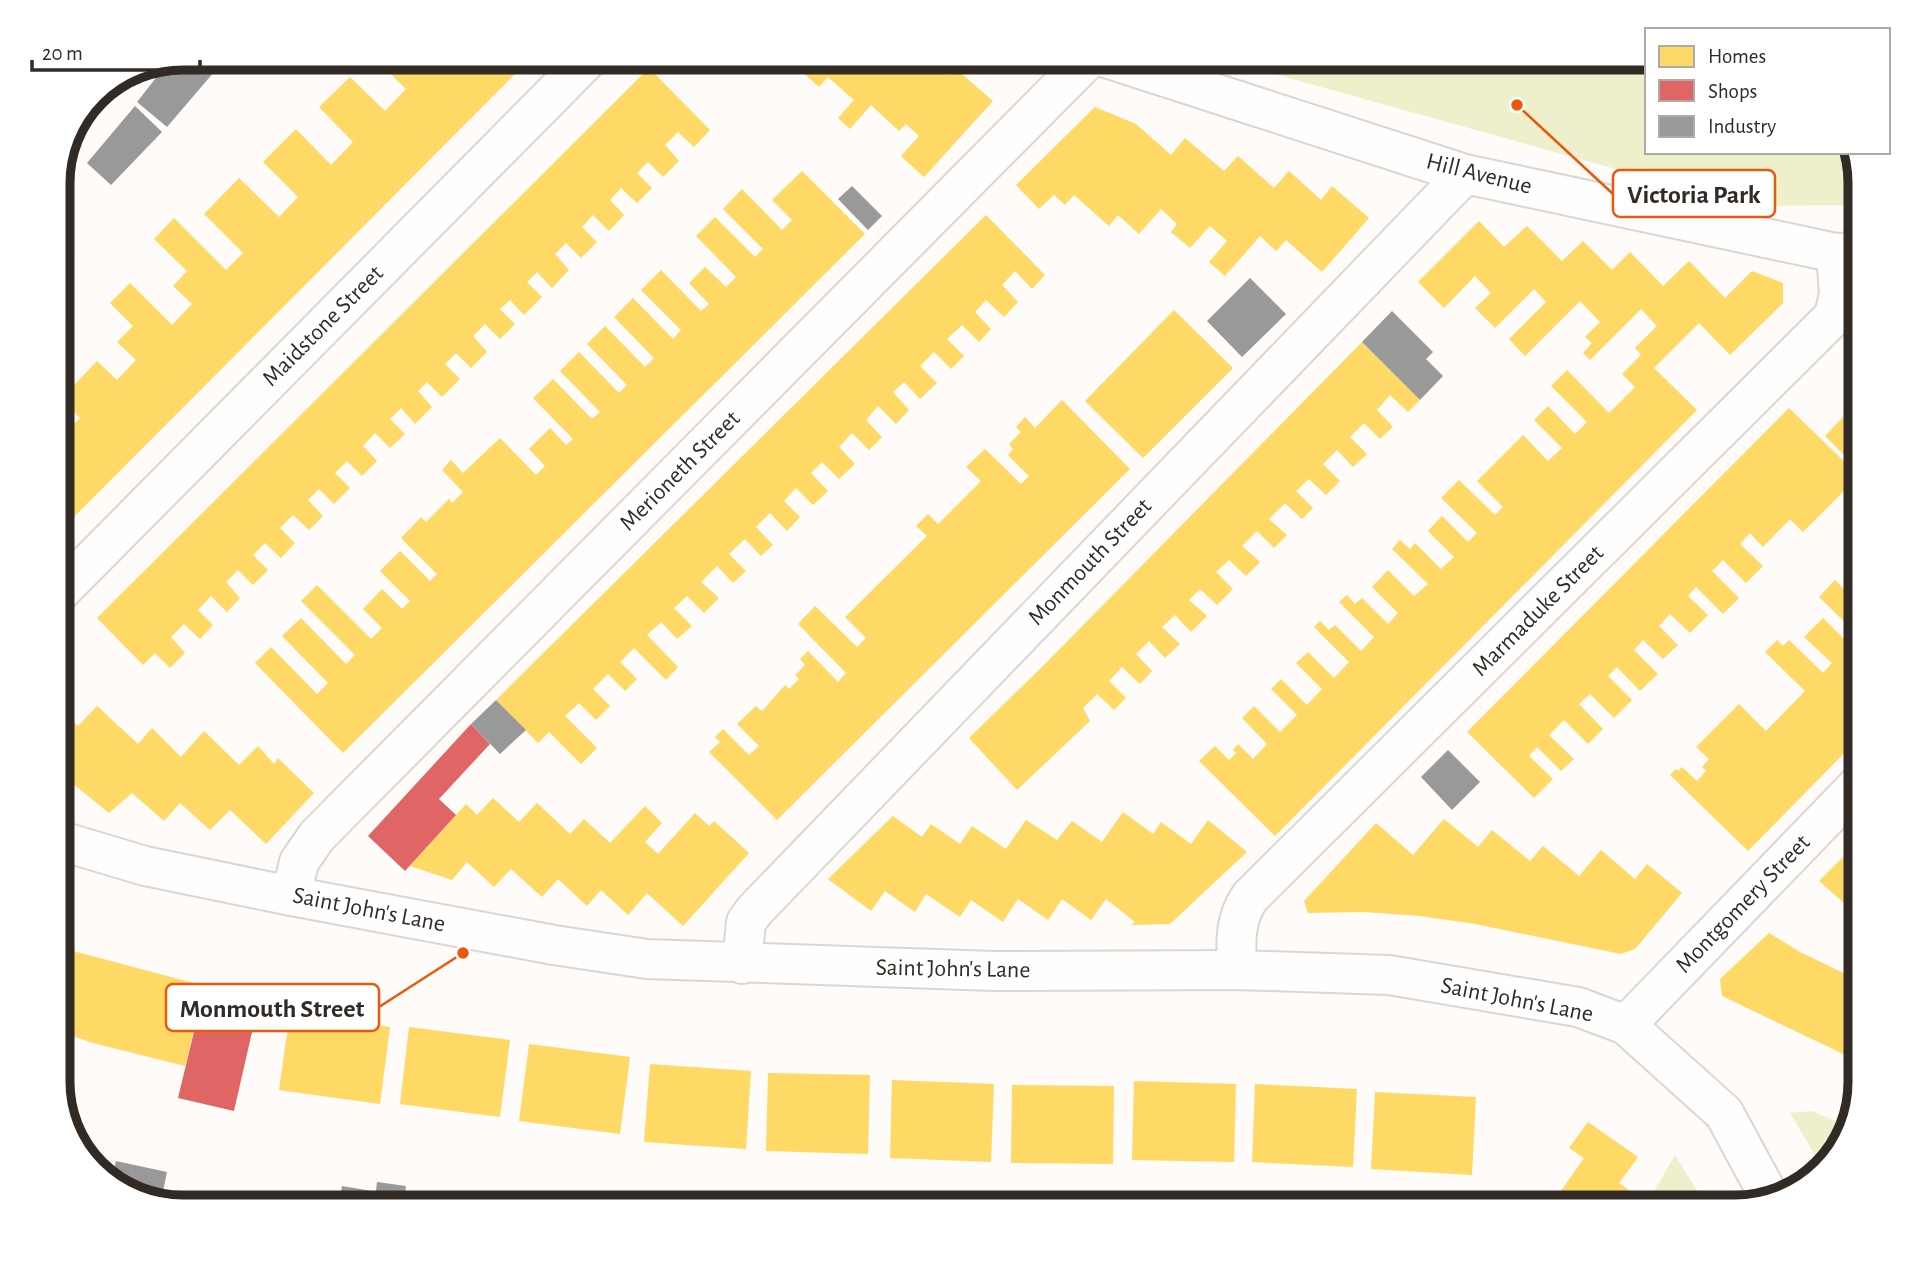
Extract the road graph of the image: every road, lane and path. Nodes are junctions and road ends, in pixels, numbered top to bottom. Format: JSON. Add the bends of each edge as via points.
{"nodes":[{"id":1,"x":577,"y":70,"type":"edge"},
{"id":2,"x":1076,"y":70,"type":"edge"},
{"id":3,"x":1143,"y":70,"type":"edge"},
{"id":4,"x":1465,"y":173,"type":"junction"},
{"id":5,"x":1848,"y":252,"type":"edge"},
{"id":6,"x":70,"y":582,"type":"edge"},
{"id":7,"x":1848,"y":795,"type":"edge"},
{"id":8,"x":70,"y":844,"type":"edge"},
{"id":9,"x":291,"y":896,"type":"junction"},
{"id":10,"x":742,"y":964,"type":"junction"},
{"id":11,"x":1237,"y":970,"type":"junction"},
{"id":12,"x":1626,"y":1025,"type":"junction"},
{"id":13,"x":1766,"y":1191,"type":"edge"}],
"edges":[{"from":1,"to":6,"type":"street","name":"Maidstone Street"},
{"from":2,"to":9,"type":"street","name":"Merioneth Street","via":[[317,836],[299,862]]},
{"from":3,"to":4,"type":"street","name":"Hill Avenue"},
{"from":4,"to":5,"type":"street","name":"Hill Avenue"},
{"from":4,"to":10,"type":"street","name":"Monmouth Street","via":[[755,910],[746,922]]},
{"from":5,"to":11,"type":"street","name":"Marmaduke Street","via":[[1834,316],[1250,897],[1236,930]]},
{"from":7,"to":12,"type":"street","name":"Montgomery Street"},
{"from":8,"to":9,"type":"street","name":"Saint John's Lane","via":[[145,866]]},
{"from":9,"to":10,"type":"street","name":"Saint John's Lane","via":[[554,945],[648,959]]},
{"from":10,"to":11,"type":"street","name":"Saint John's Lane","via":[[994,971]]},
{"from":11,"to":12,"type":"street","name":"Saint John's Lane","via":[[1389,975],[1578,1007]]},
{"from":12,"to":13,"type":"street","name":"Saint John's Lane","via":[[1724,1113]]}]}
